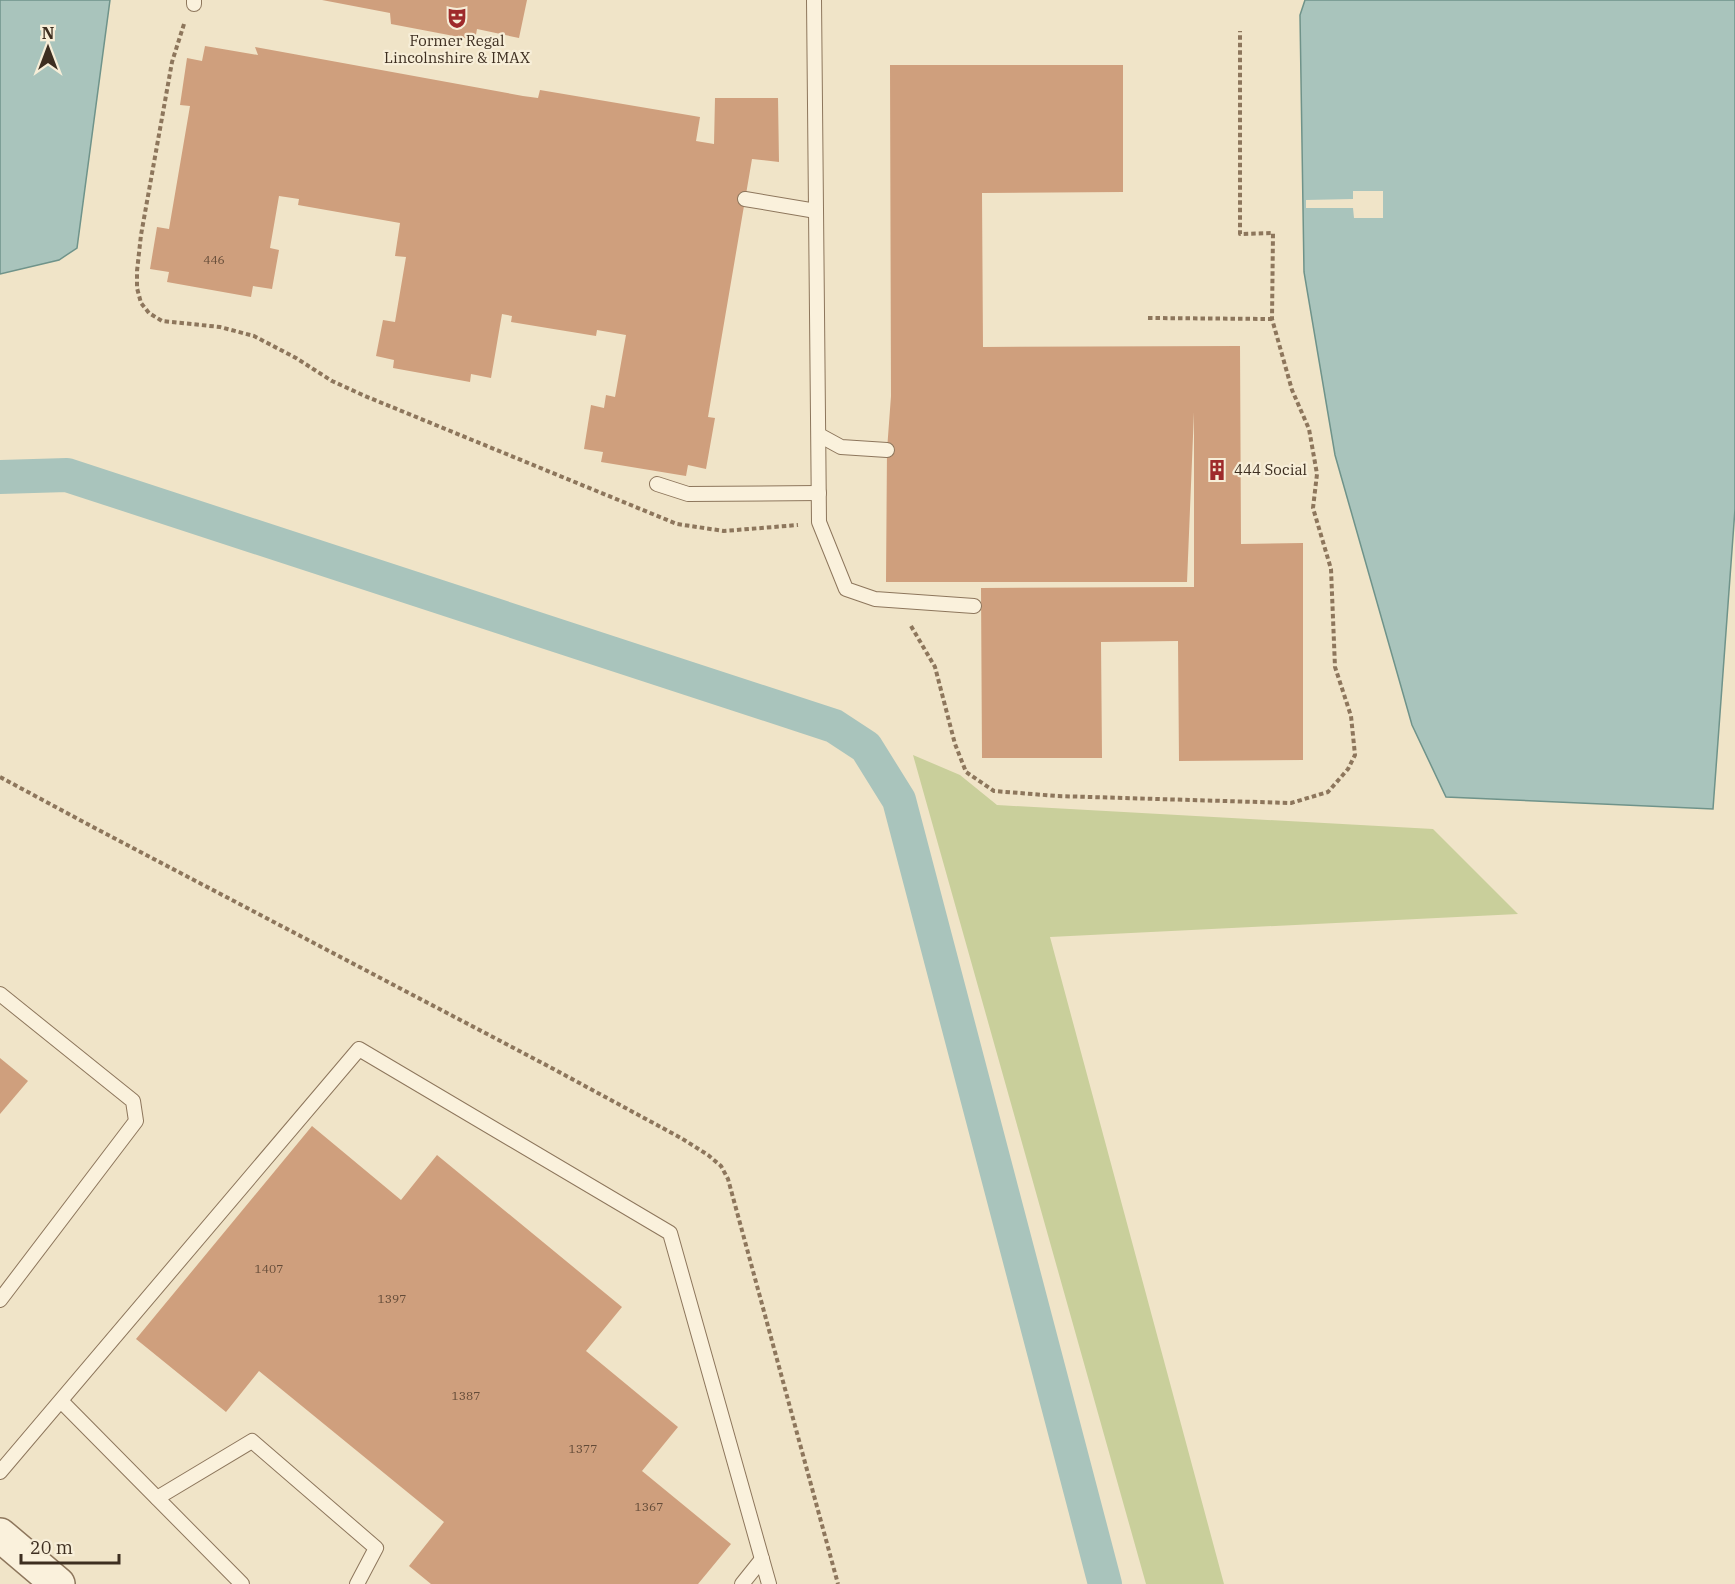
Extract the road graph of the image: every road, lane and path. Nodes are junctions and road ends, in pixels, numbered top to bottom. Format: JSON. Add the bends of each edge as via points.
{"nodes":[{"id":1,"x":814,"y":0,"type":"edge"},
{"id":2,"x":194,"y":2,"type":"edge"},
{"id":3,"x":1240,"y":31,"type":"dead end"},
{"id":4,"x":745,"y":199,"type":"dead end"},
{"id":5,"x":816,"y":211,"type":"junction"},
{"id":6,"x":1148,"y":318,"type":"dead end"},
{"id":7,"x":1272,"y":319,"type":"junction"},
{"id":8,"x":819,"y":435,"type":"junction"},
{"id":9,"x":887,"y":450,"type":"dead end"},
{"id":10,"x":657,"y":484,"type":"dead end"},
{"id":11,"x":819,"y":493,"type":"junction"},
{"id":12,"x":819,"y":522,"type":"junction"},
{"id":13,"x":875,"y":599,"type":"junction"},
{"id":14,"x":974,"y":606,"type":"dead end"},
{"id":15,"x":0,"y":994,"type":"edge"},
{"id":16,"x":0,"y":1300,"type":"edge"},
{"id":17,"x":61,"y":1401,"type":"junction"},
{"id":18,"x":0,"y":1472,"type":"edge"},
{"id":19,"x":157,"y":1498,"type":"junction"},
{"id":20,"x":0,"y":1535,"type":"edge"},
{"id":21,"x":762,"y":1559,"type":"junction"},
{"id":22,"x":58,"y":1584,"type":"edge"},
{"id":23,"x":242,"y":1584,"type":"edge"},
{"id":24,"x":357,"y":1584,"type":"edge"},
{"id":25,"x":742,"y":1584,"type":"edge"},
{"id":26,"x":769,"y":1584,"type":"edge"}],
"edges":[{"from":1,"to":5,"type":"lane"},
{"from":2,"to":12,"type":"path","via":[[172,62],[141,235],[137,288],[149,313],[162,321],[220,327],[254,336],[365,396],[677,524],[724,531]]},
{"from":3,"to":7,"type":"path","via":[[1240,234],[1273,233]]},
{"from":4,"to":5,"type":"lane"},
{"from":5,"to":8,"type":"lane"},
{"from":6,"to":7,"type":"path"},
{"from":7,"to":13,"type":"path","via":[[1292,390],[1309,429],[1317,474],[1312,508],[1331,569],[1335,667],[1351,716],[1355,755],[1328,792],[1291,803],[994,791],[966,771],[935,667],[913,627]]},
{"from":8,"to":9,"type":"lane","via":[[841,447]]},
{"from":8,"to":11,"type":"lane"},
{"from":10,"to":11,"type":"lane","via":[[688,494]]},
{"from":11,"to":12,"type":"lane"},
{"from":12,"to":13,"type":"lane","via":[[846,589]]},
{"from":13,"to":14,"type":"lane"},
{"from":15,"to":16,"type":"lane","via":[[134,1101],[136,1121]]},
{"from":17,"to":18,"type":"lane"},
{"from":17,"to":19,"type":"lane"},
{"from":17,"to":21,"type":"lane","via":[[359,1049],[670,1233]]},
{"from":19,"to":23,"type":"lane"},
{"from":19,"to":24,"type":"lane","via":[[252,1441],[376,1548]]},
{"from":20,"to":22,"type":"street"},
{"from":21,"to":25,"type":"lane"},
{"from":21,"to":26,"type":"lane"}]}
